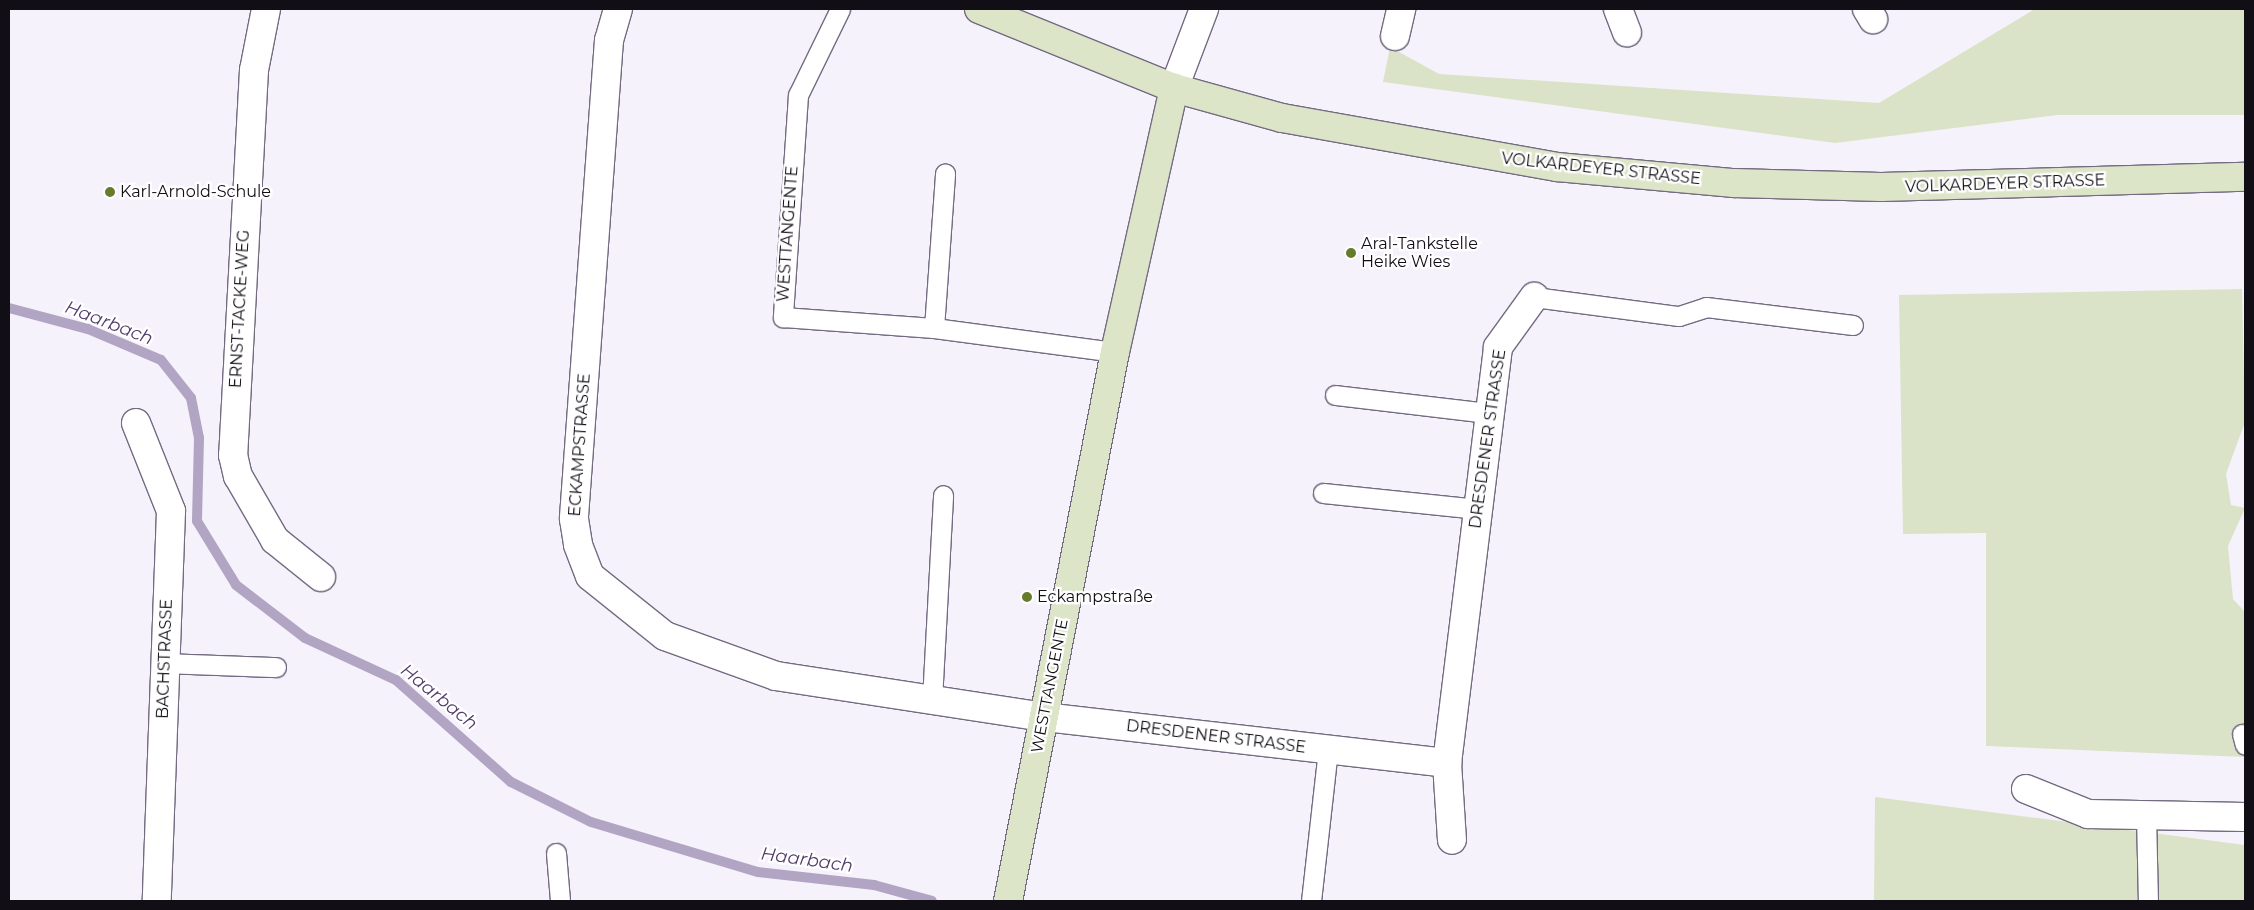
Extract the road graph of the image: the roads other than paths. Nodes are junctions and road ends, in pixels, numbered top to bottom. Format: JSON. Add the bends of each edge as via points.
{"nodes":[{"id":1,"x":266,"y":9,"type":"edge"},
{"id":2,"x":618,"y":9,"type":"edge"},
{"id":3,"x":840,"y":9,"type":"edge"},
{"id":4,"x":980,"y":9,"type":"edge"},
{"id":5,"x":1204,"y":9,"type":"edge"},
{"id":6,"x":1401,"y":9,"type":"edge"},
{"id":7,"x":1395,"y":36,"type":"dead end"},
{"id":8,"x":1174,"y":88,"type":"junction"},
{"id":9,"x":945,"y":173,"type":"dead end"},
{"id":10,"x":2245,"y":177,"type":"edge"},
{"id":11,"x":1534,"y":297,"type":"joint"},
{"id":12,"x":1853,"y":325,"type":"dead end"},
{"id":13,"x":934,"y":328,"type":"junction"},
{"id":14,"x":1115,"y":352,"type":"junction"},
{"id":15,"x":1335,"y":395,"type":"dead end"},
{"id":16,"x":1489,"y":413,"type":"junction"},
{"id":17,"x":136,"y":423,"type":"dead end"},
{"id":18,"x":1323,"y":493,"type":"dead end"},
{"id":19,"x":943,"y":495,"type":"dead end"},
{"id":20,"x":1478,"y":509,"type":"junction"},
{"id":21,"x":321,"y":577,"type":"dead end"},
{"id":22,"x":165,"y":663,"type":"junction"},
{"id":23,"x":276,"y":667,"type":"dead end"},
{"id":24,"x":932,"y":700,"type":"junction"},
{"id":25,"x":1044,"y":717,"type":"junction"},
{"id":26,"x":1328,"y":750,"type":"junction"},
{"id":27,"x":1447,"y":763,"type":"junction"},
{"id":28,"x":2026,"y":789,"type":"dead end"},
{"id":29,"x":2146,"y":815,"type":"junction"},
{"id":30,"x":2245,"y":817,"type":"edge"},
{"id":31,"x":1452,"y":840,"type":"dead end"},
{"id":32,"x":556,"y":853,"type":"dead end"},
{"id":33,"x":157,"y":901,"type":"edge"},
{"id":34,"x":560,"y":901,"type":"edge"},
{"id":35,"x":1008,"y":901,"type":"edge"},
{"id":36,"x":1311,"y":901,"type":"edge"},
{"id":37,"x":2148,"y":901,"type":"edge"}],
"edges":[{"from":1,"to":21,"type":"street","name":"ERNST-TACKE-WEG","via":[[254,70],[233,455],[238,476],[275,540]]},
{"from":2,"to":24,"type":"street","name":"ECKAMPSTRASSE","via":[[609,40],[574,519],[590,576],[624,607],[675,639],[776,676]]},
{"from":3,"to":13,"type":"lane","name":"WESTTANGENTE","via":[[798,95],[783,318]]},
{"from":4,"to":8,"type":"main road","name":"VOLKARDEYER STRASSE"},
{"from":5,"to":8,"type":"street"},
{"from":6,"to":7,"type":"street"},
{"from":8,"to":10,"type":"main road","name":"VOLKARDEYER STRASSE","via":[[1282,118],[1427,146],[1557,167],[1734,183],[1881,187]]},
{"from":8,"to":14,"type":"main road","name":"WESTTANGENTE"},
{"from":9,"to":13,"type":"lane"},
{"from":11,"to":12,"type":"lane","name":"DRESDENER STRASSE","via":[[1679,316],[1706,307]]},
{"from":11,"to":16,"type":"street","name":"DRESDENER STRASSE","via":[[1498,347]]},
{"from":13,"to":14,"type":"lane","name":"WESTTANGENTE"},
{"from":14,"to":25,"type":"main road","name":"WESTTANGENTE"},
{"from":15,"to":16,"type":"lane"},
{"from":16,"to":20,"type":"street","name":"DRESDENER STRASSE"},
{"from":17,"to":22,"type":"street","name":"BACHSTRASSE","via":[[171,510]]},
{"from":18,"to":20,"type":"lane"},
{"from":19,"to":24,"type":"lane"},
{"from":20,"to":27,"type":"street","name":"DRESDENER STRASSE"},
{"from":22,"to":23,"type":"lane"},
{"from":22,"to":33,"type":"street","name":"BACHSTRASSE"},
{"from":24,"to":25,"type":"street","name":"ECKAMPSTRASSE"},
{"from":25,"to":26,"type":"street","name":"DRESDENER STRASSE"},
{"from":25,"to":35,"type":"main road","name":"WESTTANGENTE"},
{"from":26,"to":27,"type":"street","name":"DRESDENER STRASSE"},
{"from":26,"to":36,"type":"lane"},
{"from":27,"to":31,"type":"street","name":"DRESDENER STRASSE"},
{"from":28,"to":29,"type":"street","via":[[2088,814]]},
{"from":29,"to":30,"type":"street"},
{"from":29,"to":37,"type":"lane"},
{"from":32,"to":34,"type":"lane"}]}
